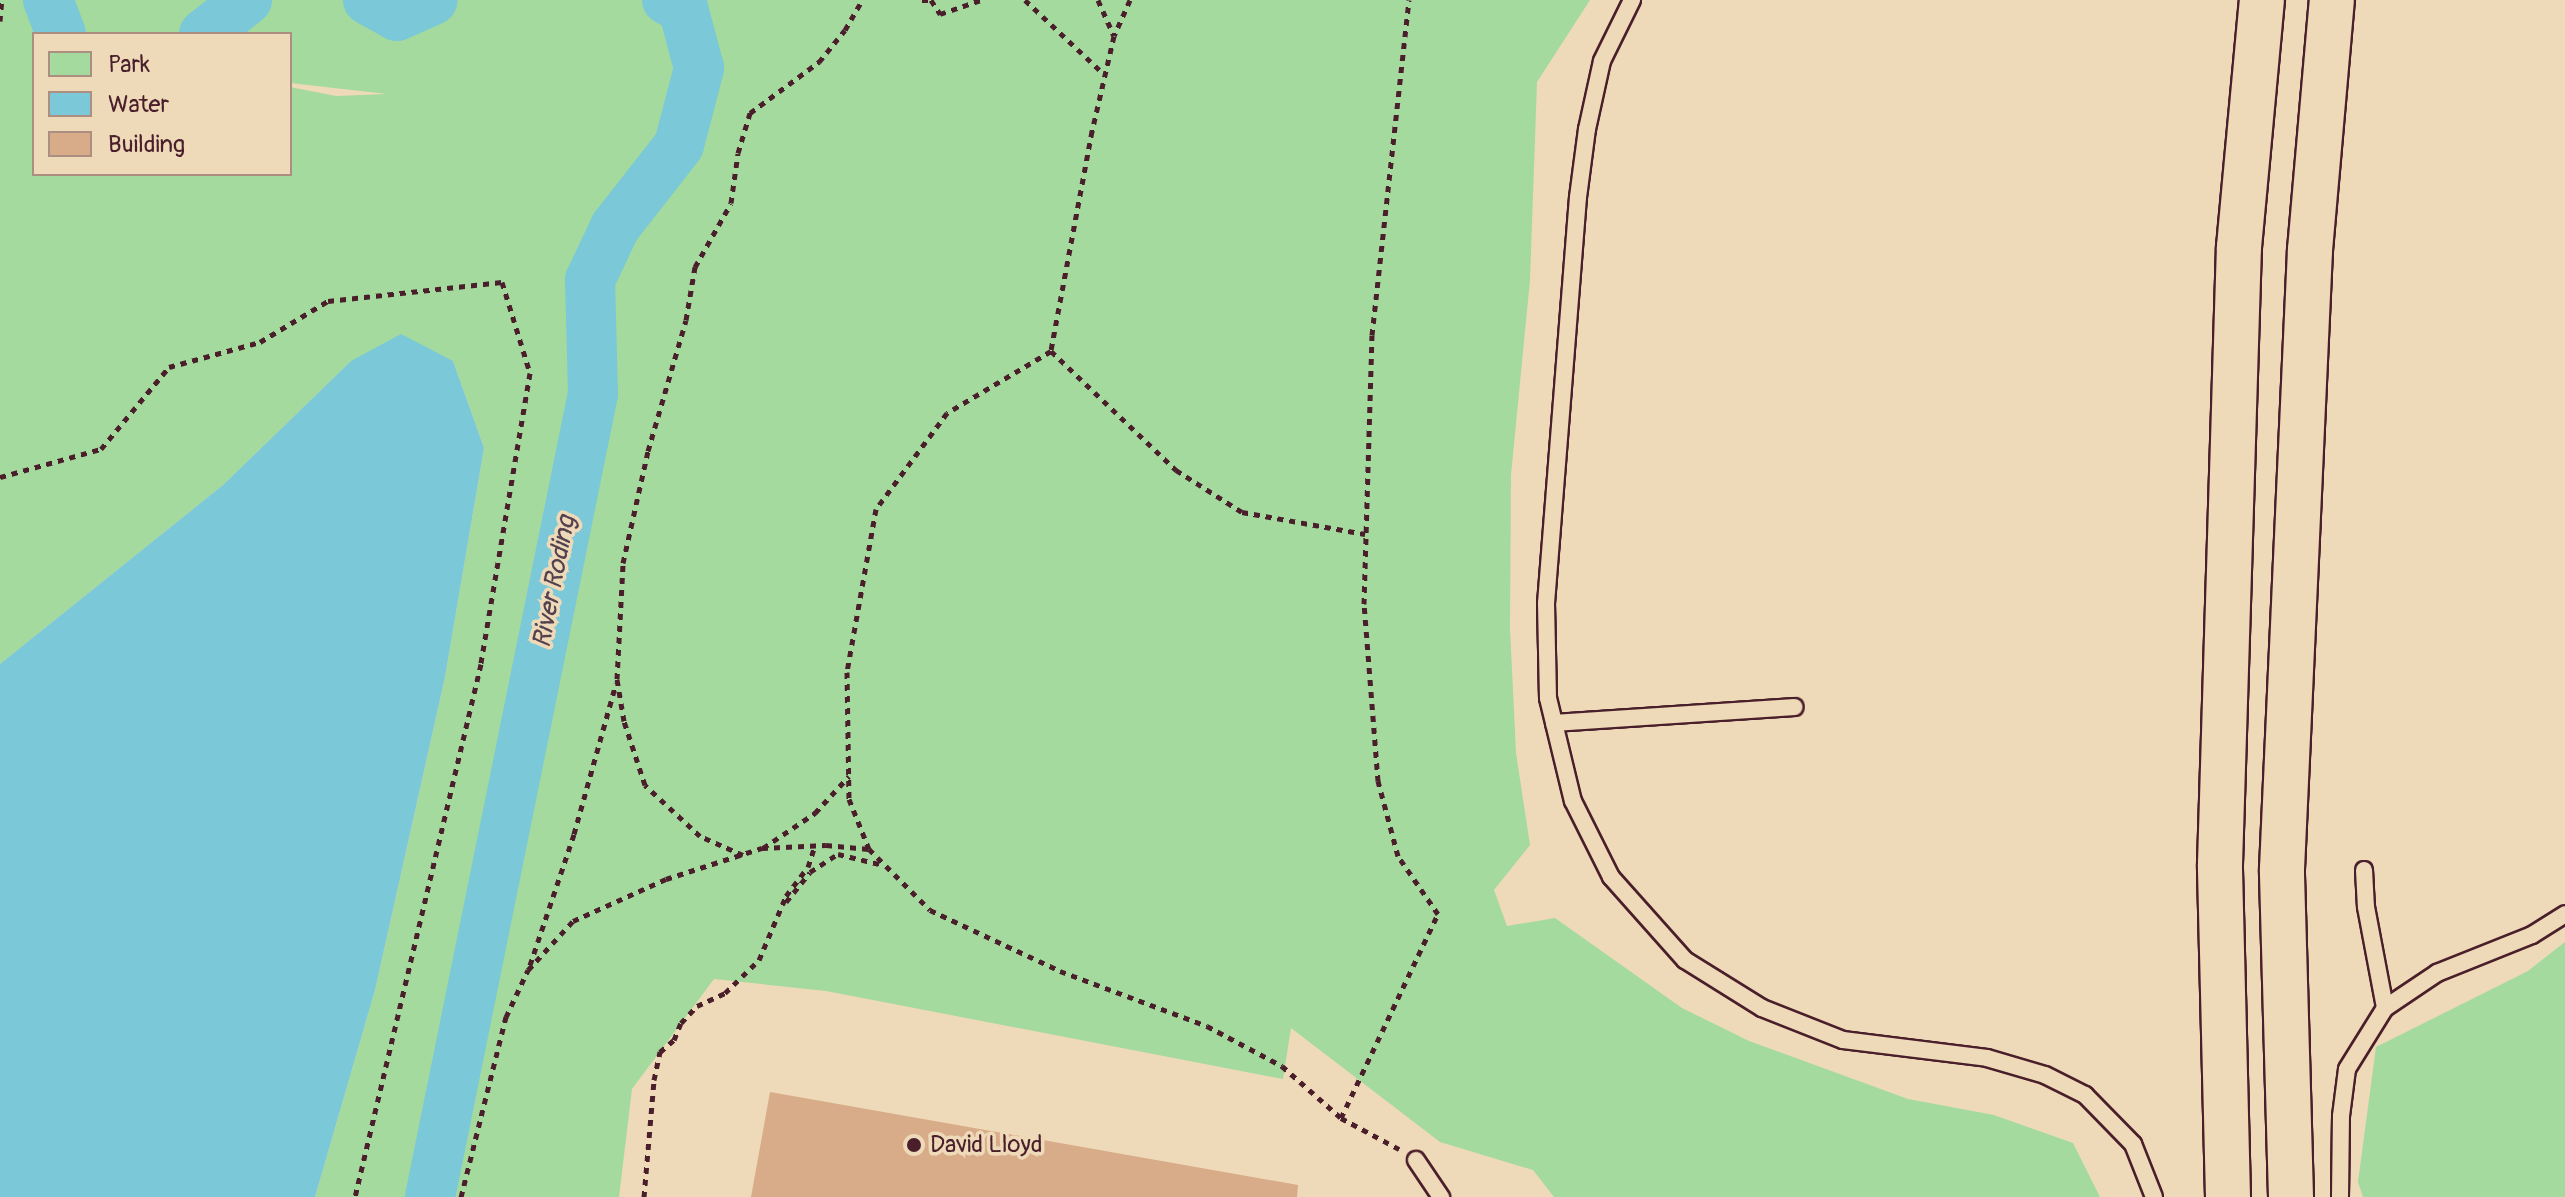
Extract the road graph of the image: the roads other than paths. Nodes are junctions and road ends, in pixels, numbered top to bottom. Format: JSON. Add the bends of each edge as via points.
{"nodes":[{"id":1,"x":1632,"y":0,"type":"edge"},
{"id":2,"x":2262,"y":0,"type":"edge"},
{"id":3,"x":2332,"y":0,"type":"edge"},
{"id":4,"x":1794,"y":707,"type":"dead end"},
{"id":5,"x":1554,"y":723,"type":"junction"},
{"id":6,"x":2364,"y":870,"type":"dead end"},
{"id":7,"x":2565,"y":914,"type":"edge"},
{"id":8,"x":2385,"y":1008,"type":"junction"},
{"id":9,"x":1416,"y":1160,"type":"road end"},
{"id":10,"x":1441,"y":1197,"type":"edge"},
{"id":11,"x":2154,"y":1197,"type":"edge"},
{"id":12,"x":2228,"y":1197,"type":"edge"},
{"id":13,"x":2291,"y":1197,"type":"edge"},
{"id":14,"x":2340,"y":1197,"type":"edge"}],
"edges":[{"from":1,"to":5,"type":"lane","via":[[1602,61],[1578,197],[1546,603],[1548,698]]},
{"from":2,"to":12,"type":"highway","via":[[2239,247],[2220,864]]},
{"from":3,"to":13,"type":"highway","via":[[2310,250],[2282,869]]},
{"from":4,"to":5,"type":"lane"},
{"from":5,"to":11,"type":"lane","via":[[1573,801],[1611,877],[1685,960],[1762,1008],[1843,1040],[1987,1058],[2058,1081],[2085,1095],[2133,1144]]},
{"from":6,"to":8,"type":"lane"},
{"from":7,"to":8,"type":"lane","via":[[2532,935],[2437,973]]},
{"from":8,"to":14,"type":"lane","via":[[2347,1069]]},
{"from":9,"to":10,"type":"lane"}]}
